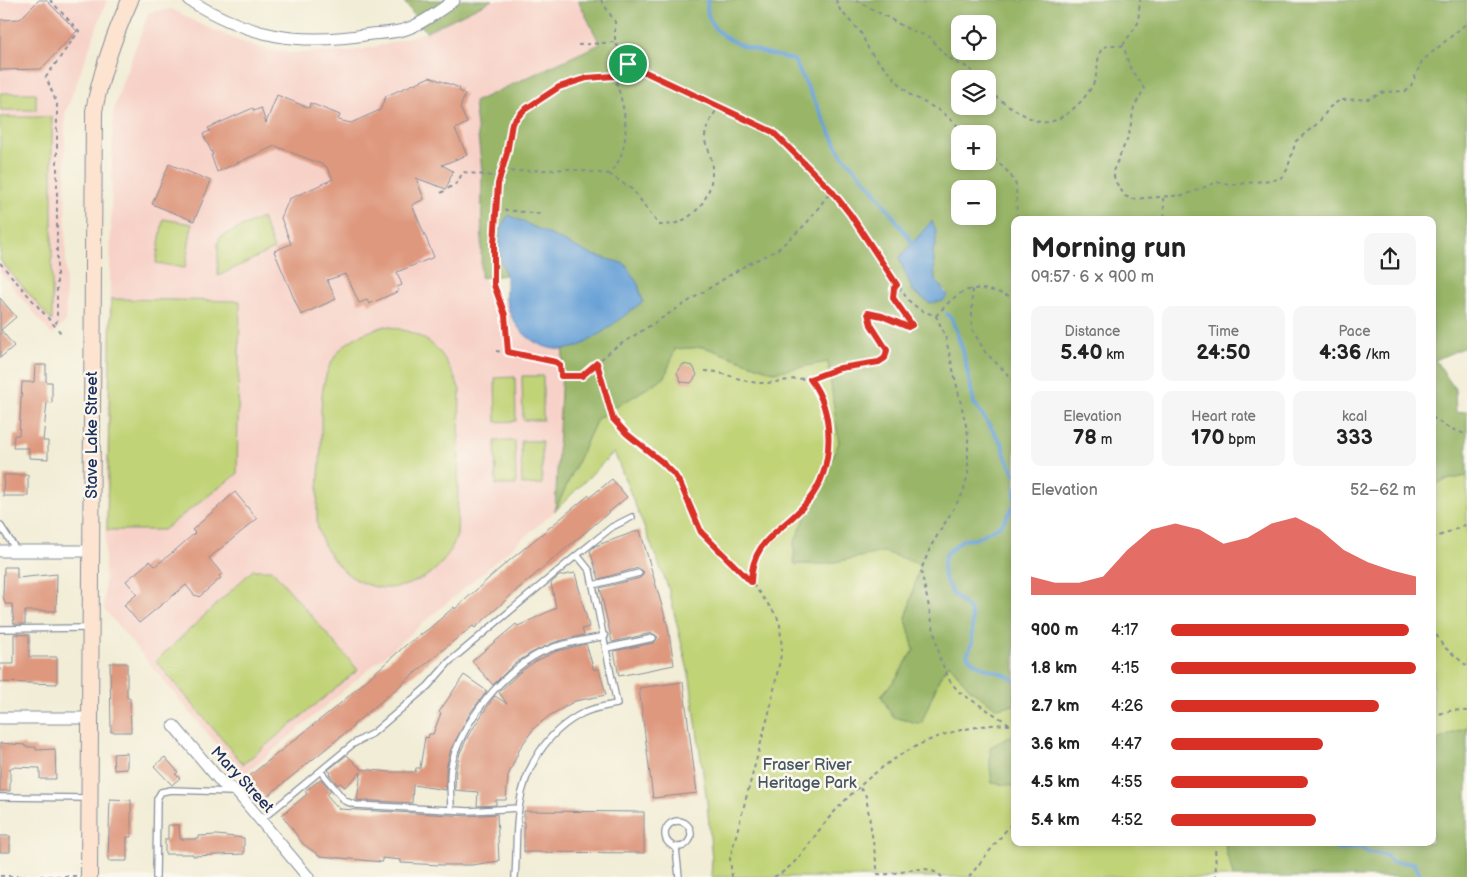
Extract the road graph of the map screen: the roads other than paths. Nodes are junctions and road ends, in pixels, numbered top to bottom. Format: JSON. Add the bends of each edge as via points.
{"nodes":[{"id":1,"x":130,"y":0,"type":"edge"},
{"id":2,"x":189,"y":0,"type":"edge"},
{"id":3,"x":454,"y":0,"type":"edge"},
{"id":4,"x":632,"y":517,"type":"dead end"},
{"id":5,"x":0,"y":525,"type":"edge"},
{"id":6,"x":0,"y":551,"type":"edge"},
{"id":7,"x":17,"y":551,"type":"junction"},
{"id":8,"x":90,"y":551,"type":"junction"},
{"id":9,"x":577,"y":555,"type":"junction"},
{"id":10,"x":639,"y":574,"type":"dead end"},
{"id":11,"x":593,"y":584,"type":"junction"},
{"id":12,"x":0,"y":628,"type":"edge"},
{"id":13,"x":90,"y":628,"type":"junction"},
{"id":14,"x":605,"y":636,"type":"junction"},
{"id":15,"x":653,"y":638,"type":"dead end"},
{"id":16,"x":607,"y":648,"type":"junction"},
{"id":17,"x":0,"y":718,"type":"edge"},
{"id":18,"x":90,"y":718,"type":"junction"},
{"id":19,"x":174,"y":726,"type":"dead end"},
{"id":20,"x":321,"y":772,"type":"junction"},
{"id":21,"x":237,"y":792,"type":"junction"},
{"id":22,"x":0,"y":797,"type":"edge"},
{"id":23,"x":90,"y":798,"type":"junction"},
{"id":24,"x":518,"y":808,"type":"junction"},
{"id":25,"x":451,"y":810,"type":"junction"},
{"id":26,"x":260,"y":820,"type":"junction"},
{"id":27,"x":676,"y":848,"type":"junction"},
{"id":28,"x":89,"y":876,"type":"edge"},
{"id":29,"x":156,"y":877,"type":"edge"},
{"id":30,"x":308,"y":877,"type":"edge"},
{"id":31,"x":515,"y":877,"type":"edge"},
{"id":32,"x":679,"y":877,"type":"edge"}],
"edges":[{"from":1,"to":8,"type":"main road","name":"Stave Lake Street","via":[[104,65],[94,111]]},
{"from":2,"to":3,"type":"street","via":[[244,29],[276,37],[310,40],[343,39],[409,28]]},
{"from":4,"to":9,"type":"lane","via":[[612,527]]},
{"from":5,"to":7,"type":"lane"},
{"from":6,"to":7,"type":"street"},
{"from":7,"to":8,"type":"street"},
{"from":8,"to":13,"type":"main road","name":"Stave Lake Street"},
{"from":9,"to":11,"type":"lane","via":[[590,571]]},
{"from":9,"to":20,"type":"lane","via":[[449,662],[428,686],[373,733],[353,744]]},
{"from":10,"to":11,"type":"lane"},
{"from":11,"to":14,"type":"lane"},
{"from":12,"to":13,"type":"lane"},
{"from":13,"to":18,"type":"main road","name":"Stave Lake Street"},
{"from":14,"to":16,"type":"lane"},
{"from":14,"to":25,"type":"lane","via":[[548,649],[518,668],[489,695],[465,728],[451,768]]},
{"from":15,"to":16,"type":"lane"},
{"from":16,"to":24,"type":"lane","via":[[617,704],[585,712],[557,729],[538,753],[524,779]]},
{"from":17,"to":18,"type":"street"},
{"from":18,"to":23,"type":"main road","name":"Stave Lake Street"},
{"from":19,"to":21,"type":"street","name":"Mary Street","via":[[222,783]]},
{"from":20,"to":25,"type":"lane","via":[[345,801],[356,805]]},
{"from":20,"to":26,"type":"lane"},
{"from":21,"to":26,"type":"street","name":"Mary Street"},
{"from":21,"to":29,"type":"lane","via":[[161,792],[157,799]]},
{"from":22,"to":23,"type":"lane"},
{"from":23,"to":28,"type":"main road","name":"Stave Lake Street"},
{"from":24,"to":25,"type":"lane"},
{"from":24,"to":31,"type":"lane"},
{"from":26,"to":30,"type":"street","name":"Mary Street"},
{"from":27,"to":27,"type":"lane","via":[[668,844],[664,832],[672,822],[681,821],[688,826],[691,835],[688,843]]},
{"from":27,"to":32,"type":"lane"}]}
